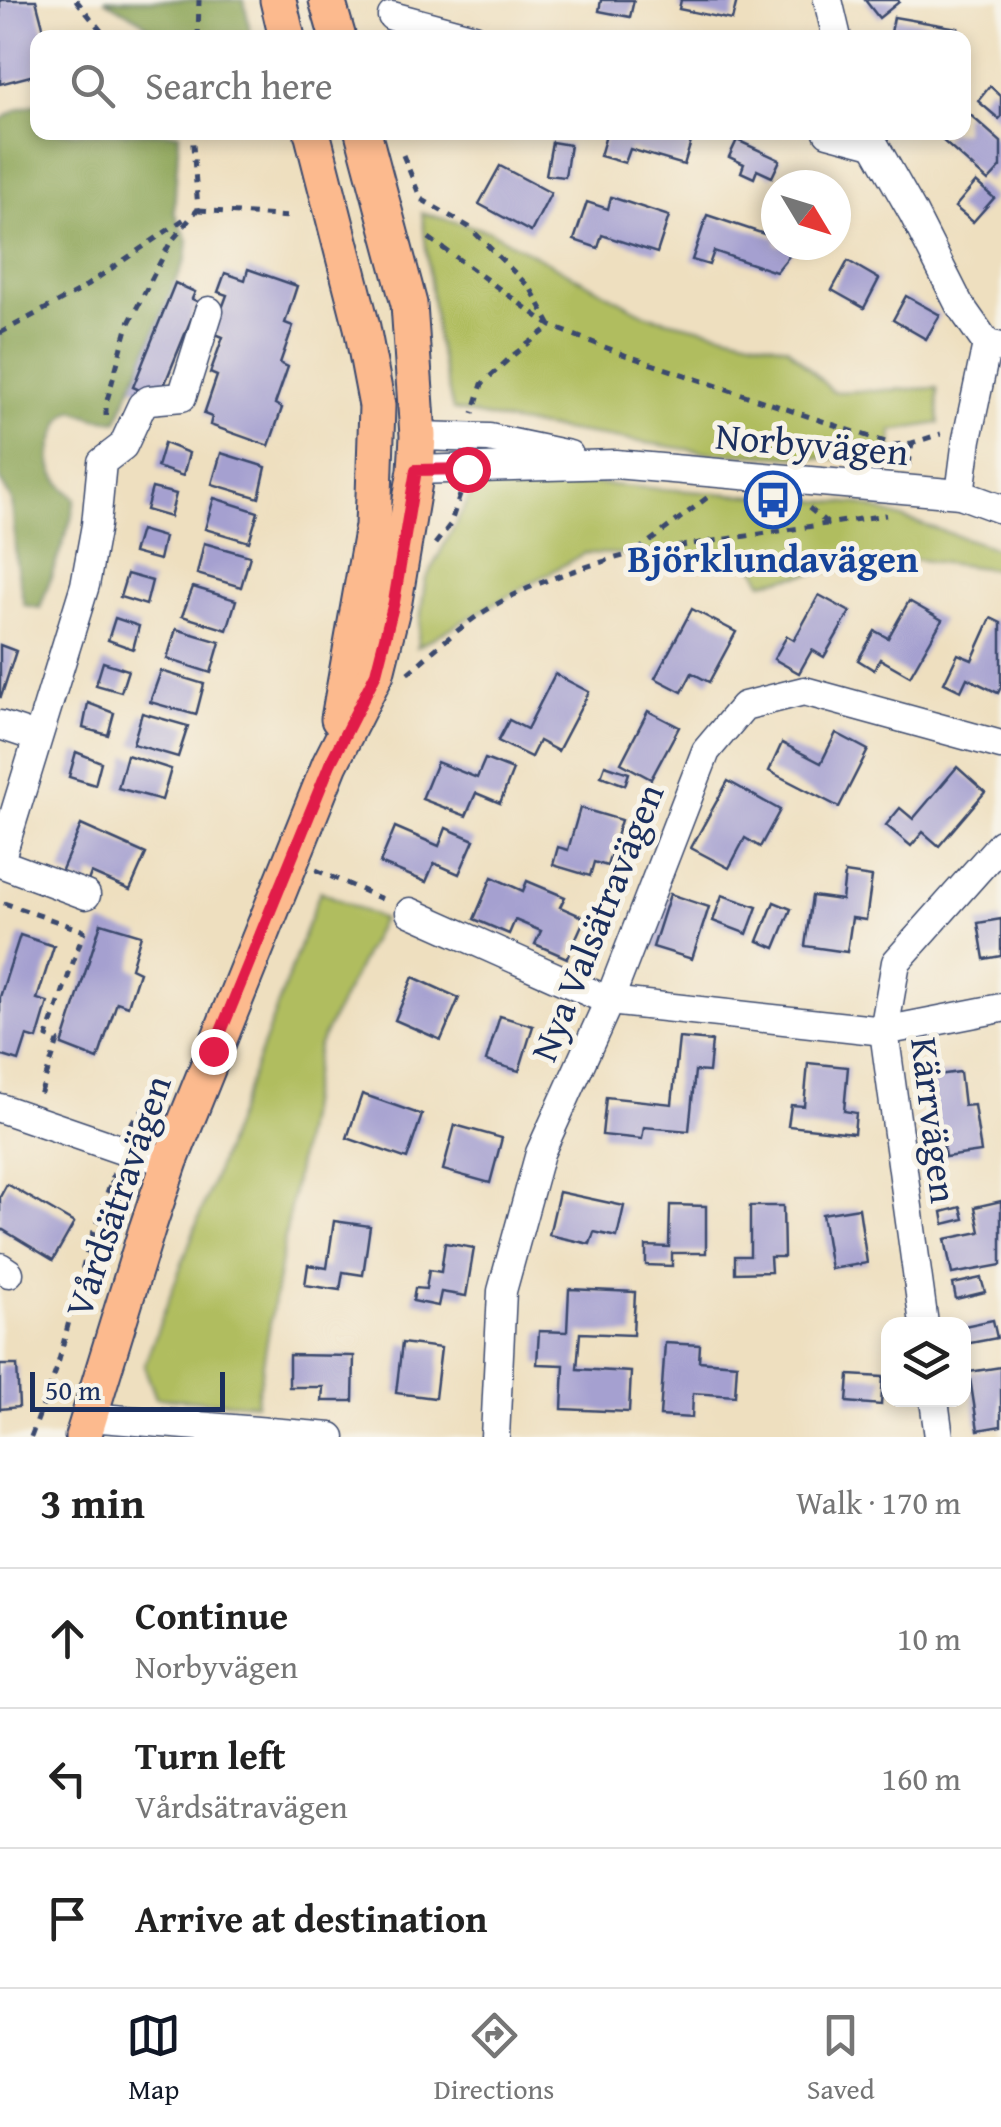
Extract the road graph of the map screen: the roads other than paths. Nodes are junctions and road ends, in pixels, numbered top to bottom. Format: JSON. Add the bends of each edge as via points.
{"nodes":[{"id":1,"x":278,"y":0,"type":"edge"},
{"id":2,"x":328,"y":0,"type":"edge"},
{"id":3,"x":828,"y":0,"type":"edge"},
{"id":4,"x":392,"y":16,"type":"dead end"},
{"id":5,"x":285,"y":30,"type":"edge"},
{"id":6,"x":336,"y":30,"type":"edge"},
{"id":7,"x":444,"y":30,"type":"edge"},
{"id":8,"x":834,"y":30,"type":"edge"},
{"id":9,"x":314,"y":140,"type":"edge"},
{"id":10,"x":365,"y":140,"type":"edge"},
{"id":11,"x":871,"y":140,"type":"edge"},
{"id":12,"x":209,"y":311,"type":"dead end"},
{"id":13,"x":994,"y":346,"type":"edge"},
{"id":14,"x":378,"y":433,"type":"junction"},
{"id":15,"x":417,"y":453,"type":"junction"},
{"id":16,"x":377,"y":469,"type":"junction"},
{"id":17,"x":960,"y":494,"type":"junction"},
{"id":18,"x":1001,"y":509,"type":"edge"},
{"id":19,"x":0,"y":725,"type":"edge"},
{"id":20,"x":36,"y":737,"type":"junction"},
{"id":21,"x":1001,"y":745,"type":"edge"},
{"id":22,"x":330,"y":764,"type":"junction"},
{"id":23,"x":1001,"y":844,"type":"edge"},
{"id":24,"x":0,"y":862,"type":"edge"},
{"id":25,"x":86,"y":895,"type":"dead end"},
{"id":26,"x":410,"y":912,"type":"road end"},
{"id":27,"x":609,"y":1001,"type":"junction"},
{"id":28,"x":1001,"y":1008,"type":"edge"},
{"id":29,"x":884,"y":1030,"type":"junction"},
{"id":30,"x":0,"y":1108,"type":"edge"},
{"id":31,"x":170,"y":1161,"type":"junction"},
{"id":32,"x":923,"y":1317,"type":"edge"},
{"id":33,"x":935,"y":1407,"type":"edge"},
{"id":34,"x":86,"y":1427,"type":"edge"},
{"id":35,"x":296,"y":1436,"type":"edge"},
{"id":36,"x":331,"y":1437,"type":"edge"},
{"id":37,"x":495,"y":1437,"type":"edge"},
{"id":38,"x":939,"y":1437,"type":"edge"}],
"edges":[{"from":1,"to":5,"type":"main road"},
{"from":2,"to":6,"type":"main road"},
{"from":3,"to":8,"type":"street"},
{"from":4,"to":7,"type":"street"},
{"from":9,"to":14,"type":"main road","name":"Vårdsätravägen","via":[[362,326]]},
{"from":10,"to":15,"type":"main road","name":"Vårdsätravägen","via":[[409,304]]},
{"from":11,"to":13,"type":"street","via":[[959,304]]},
{"from":12,"to":20,"type":"street","via":[[182,397],[142,404],[123,446],[102,462],[85,585]]},
{"from":13,"to":17,"type":"street"},
{"from":14,"to":15,"type":"main road"},
{"from":14,"to":16,"type":"main road","name":"Vårdsätravägen"},
{"from":15,"to":16,"type":"main road"},
{"from":15,"to":17,"type":"street","name":"Norbyvägen"},
{"from":15,"to":22,"type":"main road","name":"Vårdsätravägen","via":[[376,673]]},
{"from":16,"to":22,"type":"main road","name":"Vårdsätravägen","via":[[373,526]]},
{"from":17,"to":18,"type":"street","name":"Norbyvägen"},
{"from":19,"to":20,"type":"street"},
{"from":20,"to":24,"type":"street"},
{"from":21,"to":27,"type":"street","name":"Nya Valsätravägen","via":[[804,691],[744,706],[706,751]]},
{"from":22,"to":31,"type":"main road","name":"Vårdsätravägen"},
{"from":23,"to":29,"type":"street","name":"Kärrvägen","via":[[896,962]]},
{"from":24,"to":25,"type":"street"},
{"from":26,"to":27,"type":"street"},
{"from":27,"to":29,"type":"street"},
{"from":27,"to":37,"type":"street","name":"Nya Valsätravägen","via":[[540,1154],[502,1291]]},
{"from":28,"to":29,"type":"street"},
{"from":29,"to":32,"type":"street","name":"Kärrvägen"},
{"from":30,"to":31,"type":"street"},
{"from":31,"to":34,"type":"main road","name":"Vårdsätravägen"},
{"from":33,"to":38,"type":"street"},
{"from":34,"to":35,"type":"street"},
{"from":35,"to":36,"type":"street"}]}
